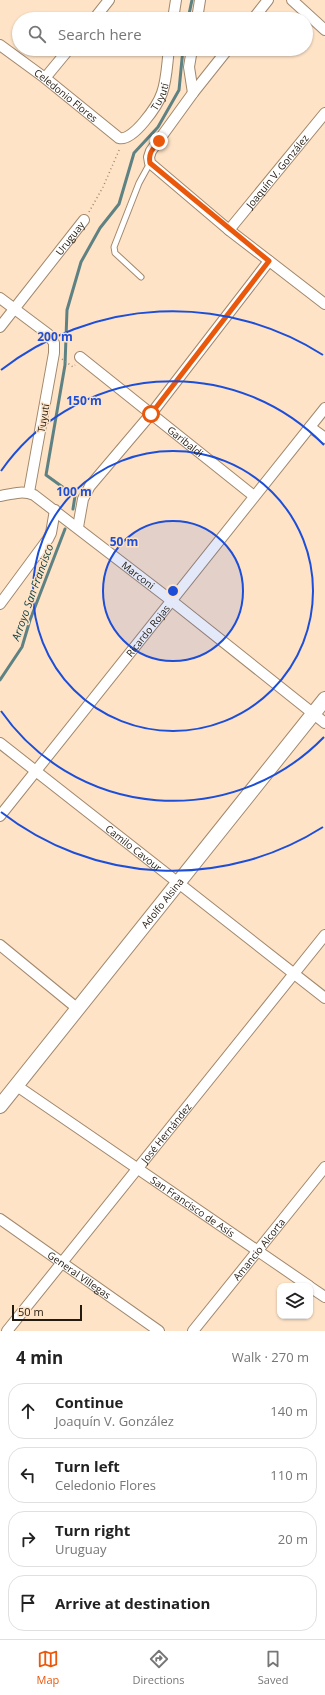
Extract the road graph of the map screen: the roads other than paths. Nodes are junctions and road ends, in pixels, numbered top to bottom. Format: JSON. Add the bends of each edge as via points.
{"nodes":[{"id":1,"x":109,"y":0,"type":"edge"},
{"id":2,"x":176,"y":0,"type":"edge"},
{"id":3,"x":200,"y":0,"type":"edge"},
{"id":4,"x":268,"y":0,"type":"edge"},
{"id":5,"x":292,"y":0,"type":"edge"},
{"id":6,"x":100,"y":12,"type":"edge"},
{"id":7,"x":174,"y":12,"type":"edge"},
{"id":8,"x":198,"y":12,"type":"edge"},
{"id":9,"x":258,"y":12,"type":"edge"},
{"id":10,"x":305,"y":12,"type":"edge"},
{"id":11,"x":313,"y":19,"type":"edge"},
{"id":12,"x":325,"y":30,"type":"edge"},
{"id":13,"x":0,"y":45,"type":"edge"},
{"id":14,"x":12,"y":54,"type":"edge"},
{"id":15,"x":15,"y":56,"type":"edge"},
{"id":16,"x":63,"y":56,"type":"edge"},
{"id":17,"x":168,"y":56,"type":"edge"},
{"id":18,"x":191,"y":56,"type":"edge"},
{"id":19,"x":222,"y":56,"type":"edge"},
{"id":20,"x":45,"y":78,"type":"junction"},
{"id":21,"x":193,"y":93,"type":"junction"},
{"id":22,"x":325,"y":112,"type":"edge"},
{"id":23,"x":127,"y":137,"type":"joint"},
{"id":24,"x":150,"y":163,"type":"junction"},
{"id":25,"x":84,"y":220,"type":"road end"},
{"id":26,"x":229,"y":230,"type":"junction"},
{"id":27,"x":269,"y":261,"type":"junction"},
{"id":28,"x":141,"y":277,"type":"dead end"},
{"id":29,"x":0,"y":298,"type":"edge"},
{"id":30,"x":323,"y":299,"type":"edge"},
{"id":31,"x":15,"y":310,"type":"junction"},
{"id":32,"x":0,"y":327,"type":"edge"},
{"id":33,"x":80,"y":357,"type":"dead end"},
{"id":34,"x":325,"y":408,"type":"edge"},
{"id":35,"x":151,"y":414,"type":"junction"},
{"id":36,"x":310,"y":427,"type":"junction"},
{"id":37,"x":325,"y":438,"type":"edge"},
{"id":38,"x":29,"y":492,"type":"junction"},
{"id":39,"x":0,"y":496,"type":"edge"},
{"id":40,"x":254,"y":496,"type":"junction"},
{"id":41,"x":55,"y":510,"type":"junction"},
{"id":42,"x":78,"y":527,"type":"junction"},
{"id":43,"x":172,"y":600,"type":"junction"},
{"id":44,"x":0,"y":604,"type":"edge"},
{"id":45,"x":325,"y":699,"type":"edge"},
{"id":46,"x":313,"y":714,"type":"junction"},
{"id":47,"x":325,"y":723,"type":"edge"},
{"id":48,"x":0,"y":743,"type":"edge"},
{"id":49,"x":37,"y":770,"type":"junction"},
{"id":50,"x":0,"y":816,"type":"edge"},
{"id":51,"x":179,"y":884,"type":"junction"},
{"id":52,"x":325,"y":935,"type":"edge"},
{"id":53,"x":0,"y":945,"type":"edge"},
{"id":54,"x":295,"y":974,"type":"junction"},
{"id":55,"x":325,"y":998,"type":"edge"},
{"id":56,"x":78,"y":1009,"type":"junction"},
{"id":57,"x":17,"y":1086,"type":"junction"},
{"id":58,"x":0,"y":1106,"type":"edge"},
{"id":59,"x":325,"y":1167,"type":"edge"},
{"id":60,"x":137,"y":1170,"type":"junction"},
{"id":61,"x":0,"y":1219,"type":"edge"},
{"id":62,"x":258,"y":1250,"type":"junction"},
{"id":63,"x":61,"y":1263,"type":"junction"},
{"id":64,"x":306,"y":1283,"type":"edge"},
{"id":65,"x":313,"y":1288,"type":"edge"},
{"id":66,"x":325,"y":1297,"type":"edge"},
{"id":67,"x":7,"y":1331,"type":"edge"},
{"id":68,"x":159,"y":1331,"type":"edge"},
{"id":69,"x":193,"y":1331,"type":"edge"}],
"edges":[{"from":1,"to":6,"type":"street"},
{"from":2,"to":7,"type":"street"},
{"from":3,"to":8,"type":"street"},
{"from":4,"to":9,"type":"street"},
{"from":5,"to":10,"type":"street"},
{"from":11,"to":12,"type":"street"},
{"from":13,"to":14,"type":"street","name":"Celedonio Flores"},
{"from":15,"to":20,"type":"street","name":"Celedonio Flores"},
{"from":16,"to":20,"type":"street"},
{"from":17,"to":23,"type":"street","name":"Tuyutí","via":[[160,98],[139,127]]},
{"from":18,"to":21,"type":"street","via":[[189,67]]},
{"from":19,"to":21,"type":"street"},
{"from":20,"to":23,"type":"street","name":"Celedonio Flores","via":[[119,138]]},
{"from":21,"to":24,"type":"street","via":[[151,151]]},
{"from":22,"to":26,"type":"street","name":"Joaquín V. González"},
{"from":24,"to":26,"type":"street"},
{"from":24,"to":28,"type":"lane","via":[[139,183],[114,247],[115,253]]},
{"from":25,"to":31,"type":"street","name":"Uruguay"},
{"from":26,"to":27,"type":"street"},
{"from":27,"to":30,"type":"street"},
{"from":27,"to":35,"type":"street"},
{"from":29,"to":31,"type":"street"},
{"from":31,"to":32,"type":"street","name":"Uruguay"},
{"from":31,"to":38,"type":"street","name":"Tuyutí","via":[[48,334],[54,343]]},
{"from":33,"to":35,"type":"street","name":"Garibaldi"},
{"from":34,"to":36,"type":"street","name":"Ricardo Rojas"},
{"from":35,"to":40,"type":"street","name":"Garibaldi"},
{"from":35,"to":42,"type":"street","via":[[85,494]]},
{"from":36,"to":37,"type":"street"},
{"from":36,"to":40,"type":"street","name":"Ricardo Rojas"},
{"from":38,"to":39,"type":"street"},
{"from":38,"to":41,"type":"street","name":"Marconi"},
{"from":40,"to":43,"type":"street","name":"Ricardo Rojas"},
{"from":41,"to":42,"type":"street","name":"Marconi"},
{"from":41,"to":44,"type":"street","via":[[48,539]]},
{"from":42,"to":43,"type":"street","name":"Marconi"},
{"from":43,"to":46,"type":"street","name":"Marconi"},
{"from":43,"to":49,"type":"street","name":"Ricardo Rojas"},
{"from":45,"to":46,"type":"street","name":"Adolfo Alsina"},
{"from":46,"to":47,"type":"street","name":"Marconi"},
{"from":46,"to":51,"type":"street","name":"Adolfo Alsina"},
{"from":48,"to":49,"type":"street","name":"Camilo Cavour"},
{"from":49,"to":50,"type":"street","name":"Ricardo Rojas"},
{"from":49,"to":51,"type":"street","name":"Camilo Cavour"},
{"from":51,"to":54,"type":"street","name":"Camilo Cavour"},
{"from":51,"to":56,"type":"street","name":"Adolfo Alsina"},
{"from":52,"to":54,"type":"street","name":"José Hernández"},
{"from":53,"to":56,"type":"street"},
{"from":54,"to":55,"type":"street","name":"Camilo Cavour"},
{"from":54,"to":60,"type":"street","name":"José Hernández"},
{"from":56,"to":57,"type":"street","name":"Adolfo Alsina"},
{"from":57,"to":58,"type":"street","name":"Adolfo Alsina"},
{"from":57,"to":60,"type":"street","name":"San Francisco de Asís"},
{"from":59,"to":62,"type":"street","name":"Amancio Alcorta"},
{"from":60,"to":62,"type":"street","name":"San Francisco de Asís"},
{"from":60,"to":63,"type":"street","name":"José Hernández"},
{"from":61,"to":63,"type":"street","name":"General Villegas"},
{"from":62,"to":64,"type":"street","name":"San Francisco de Asís"},
{"from":62,"to":69,"type":"street","name":"Amancio Alcorta"},
{"from":63,"to":67,"type":"street","name":"José Hernández"},
{"from":63,"to":68,"type":"street","name":"General Villegas"},
{"from":65,"to":66,"type":"street","name":"San Francisco de Asís"}]}
